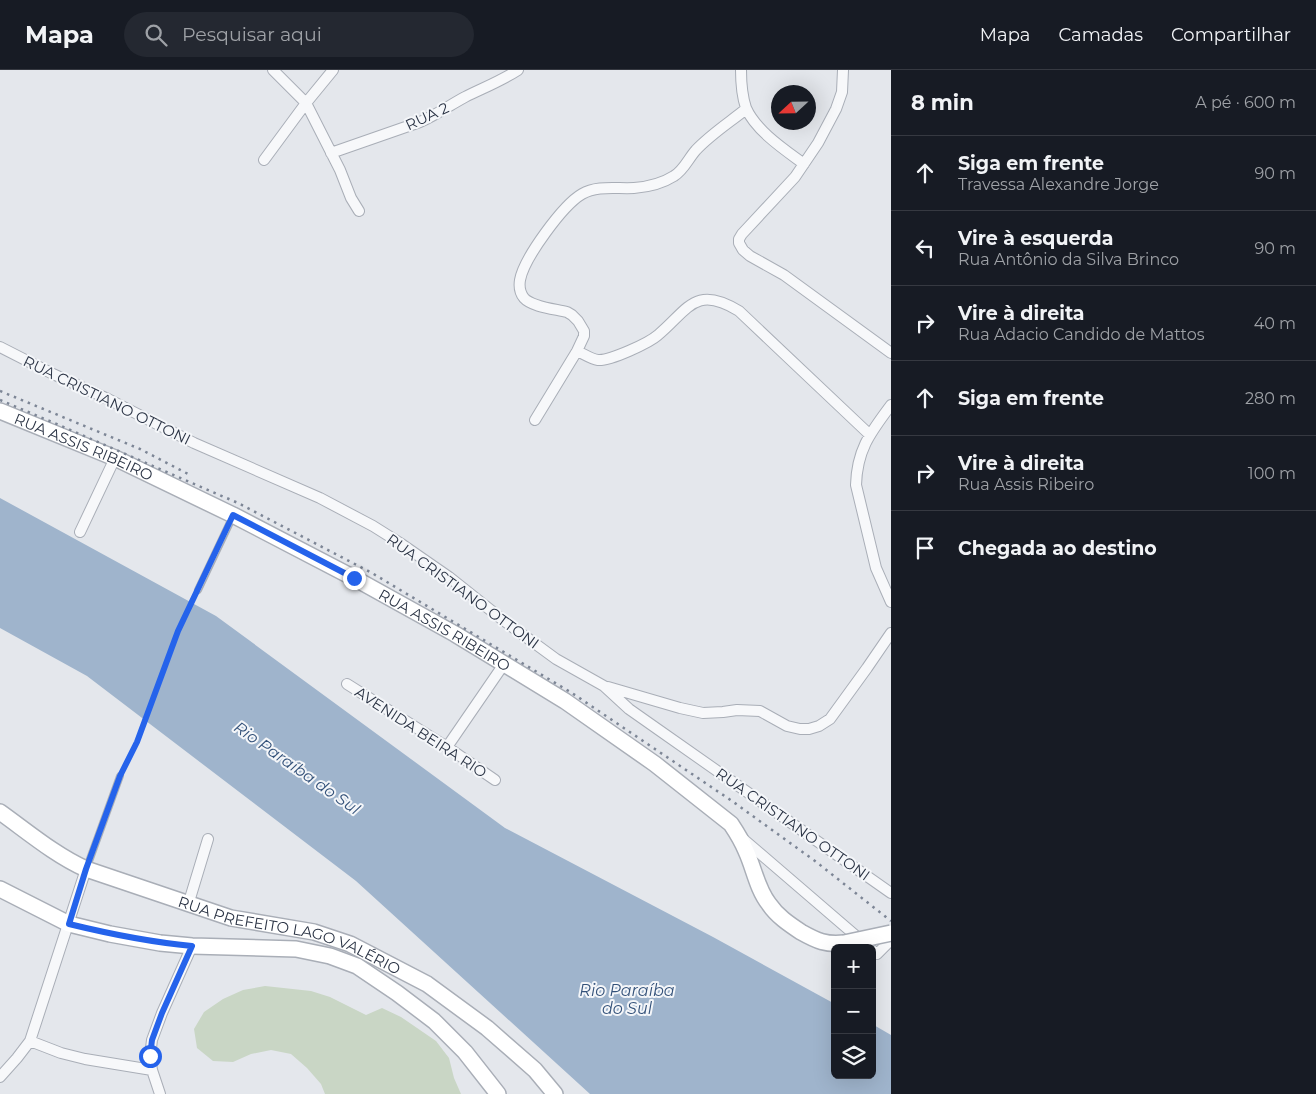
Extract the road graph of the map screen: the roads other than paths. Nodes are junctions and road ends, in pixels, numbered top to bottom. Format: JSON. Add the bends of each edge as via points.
{"nodes":[{"id":1,"x":272,"y":70,"type":"edge"},
{"id":2,"x":334,"y":70,"type":"edge"},
{"id":3,"x":518,"y":70,"type":"edge"},
{"id":4,"x":741,"y":70,"type":"edge"},
{"id":5,"x":843,"y":70,"type":"edge"},
{"id":6,"x":306,"y":103,"type":"junction"},
{"id":7,"x":746,"y":109,"type":"junction"},
{"id":8,"x":331,"y":153,"type":"junction"},
{"id":9,"x":264,"y":160,"type":"dead end"},
{"id":10,"x":804,"y":164,"type":"junction"},
{"id":11,"x":359,"y":211,"type":"dead end"},
{"id":12,"x":0,"y":347,"type":"edge"},
{"id":13,"x":577,"y":351,"type":"junction"},
{"id":14,"x":891,"y":353,"type":"edge"},
{"id":15,"x":891,"y":405,"type":"edge"},
{"id":16,"x":0,"y":411,"type":"edge"},
{"id":17,"x":535,"y":420,"type":"dead end"},
{"id":18,"x":869,"y":434,"type":"junction"},
{"id":19,"x":115,"y":458,"type":"junction"},
{"id":20,"x":233,"y":515,"type":"junction"},
{"id":21,"x":80,"y":532,"type":"dead end"},
{"id":22,"x":198,"y":590,"type":"road end"},
{"id":23,"x":891,"y":602,"type":"edge"},
{"id":24,"x":891,"y":633,"type":"edge"},
{"id":25,"x":504,"y":664,"type":"junction"},
{"id":26,"x":347,"y":684,"type":"dead end"},
{"id":27,"x":604,"y":686,"type":"junction"},
{"id":28,"x":447,"y":747,"type":"junction"},
{"id":29,"x":120,"y":776,"type":"road end"},
{"id":30,"x":495,"y":780,"type":"dead end"},
{"id":31,"x":0,"y":812,"type":"edge"},
{"id":32,"x":734,"y":829,"type":"junction"},
{"id":33,"x":208,"y":839,"type":"dead end"},
{"id":34,"x":86,"y":869,"type":"junction"},
{"id":35,"x":0,"y":889,"type":"edge"},
{"id":36,"x":891,"y":894,"type":"edge"},
{"id":37,"x":188,"y":904,"type":"junction"},
{"id":38,"x":69,"y":924,"type":"junction"},
{"id":39,"x":890,"y":937,"type":"edge"},
{"id":40,"x":865,"y":944,"type":"edge"},
{"id":41,"x":192,"y":946,"type":"junction"},
{"id":42,"x":876,"y":953,"type":"edge"},
{"id":43,"x":30,"y":1040,"type":"junction"},
{"id":44,"x":152,"y":1070,"type":"junction"},
{"id":45,"x":0,"y":1077,"type":"edge"},
{"id":46,"x":160,"y":1094,"type":"edge"},
{"id":47,"x":498,"y":1094,"type":"edge"},
{"id":48,"x":555,"y":1094,"type":"edge"}],
"edges":[{"from":1,"to":6,"type":"street"},
{"from":2,"to":6,"type":"street"},
{"from":3,"to":8,"type":"street","name":"RUA 2","via":[[420,122]]},
{"from":4,"to":7,"type":"street"},
{"from":5,"to":10,"type":"street","via":[[842,92],[836,109]]},
{"from":6,"to":8,"type":"street"},
{"from":6,"to":9,"type":"street"},
{"from":7,"to":10,"type":"street","via":[[766,135]]},
{"from":7,"to":13,"type":"street","via":[[695,151],[674,176],[635,188],[589,190],[572,200],[551,226],[526,262],[520,279],[521,293],[530,303],[567,312],[578,321],[584,336]]},
{"from":8,"to":11,"type":"street"},
{"from":10,"to":14,"type":"street","via":[[795,178],[742,234],[740,247]]},
{"from":12,"to":27,"type":"street","name":"RUA CRISTIANO OTTONI","via":[[194,443],[320,498],[373,526],[449,577],[556,659]]},
{"from":13,"to":17,"type":"street"},
{"from":13,"to":18,"type":"street","via":[[598,360],[610,358],[654,338],[692,304],[716,300],[727,303],[739,310]]},
{"from":15,"to":18,"type":"street"},
{"from":16,"to":19,"type":"street","name":"RUA ASSIS RIBEIRO"},
{"from":18,"to":23,"type":"street","via":[[856,472],[856,485],[876,568]]},
{"from":19,"to":20,"type":"street","name":"RUA ASSIS RIBEIRO"},
{"from":19,"to":21,"type":"street"},
{"from":20,"to":22,"type":"lane"},
{"from":20,"to":25,"type":"street","name":"RUA ASSIS RIBEIRO","via":[[354,578]]},
{"from":24,"to":27,"type":"street","via":[[830,719],[809,729],[787,726],[760,711],[703,713]]},
{"from":25,"to":28,"type":"street"},
{"from":25,"to":32,"type":"street","name":"RUA ASSIS RIBEIRO","via":[[565,701],[655,764]]},
{"from":26,"to":28,"type":"street","name":"AVENIDA BEIRA RIO"},
{"from":27,"to":36,"type":"street","name":"RUA CRISTIANO OTTONI","via":[[649,724]]},
{"from":28,"to":30,"type":"street","name":"AVENIDA BEIRA RIO"},
{"from":29,"to":34,"type":"lane"},
{"from":31,"to":34,"type":"street","name":"RUA PREFEITO LAGO VALÉRIO"},
{"from":32,"to":39,"type":"street","bridge":true,"via":[[769,904],[795,928],[822,943]]},
{"from":32,"to":40,"type":"street"},
{"from":33,"to":37,"type":"street"},
{"from":34,"to":37,"type":"street","name":"RUA PREFEITO LAGO VALÉRIO"},
{"from":34,"to":38,"type":"street"},
{"from":35,"to":38,"type":"street"},
{"from":37,"to":48,"type":"street","name":"RUA PREFEITO LAGO VALÉRIO","via":[[231,918],[314,932],[377,957],[427,984],[486,1028],[535,1070]]},
{"from":38,"to":41,"type":"street","via":[[160,943]]},
{"from":38,"to":43,"type":"street"},
{"from":39,"to":42,"type":"street"},
{"from":41,"to":44,"type":"street","via":[[152,1040]]},
{"from":41,"to":47,"type":"street","via":[[296,949],[357,966],[434,1021],[465,1052]]},
{"from":43,"to":44,"type":"street","via":[[85,1059]]},
{"from":43,"to":45,"type":"street"},
{"from":44,"to":46,"type":"street"}]}
